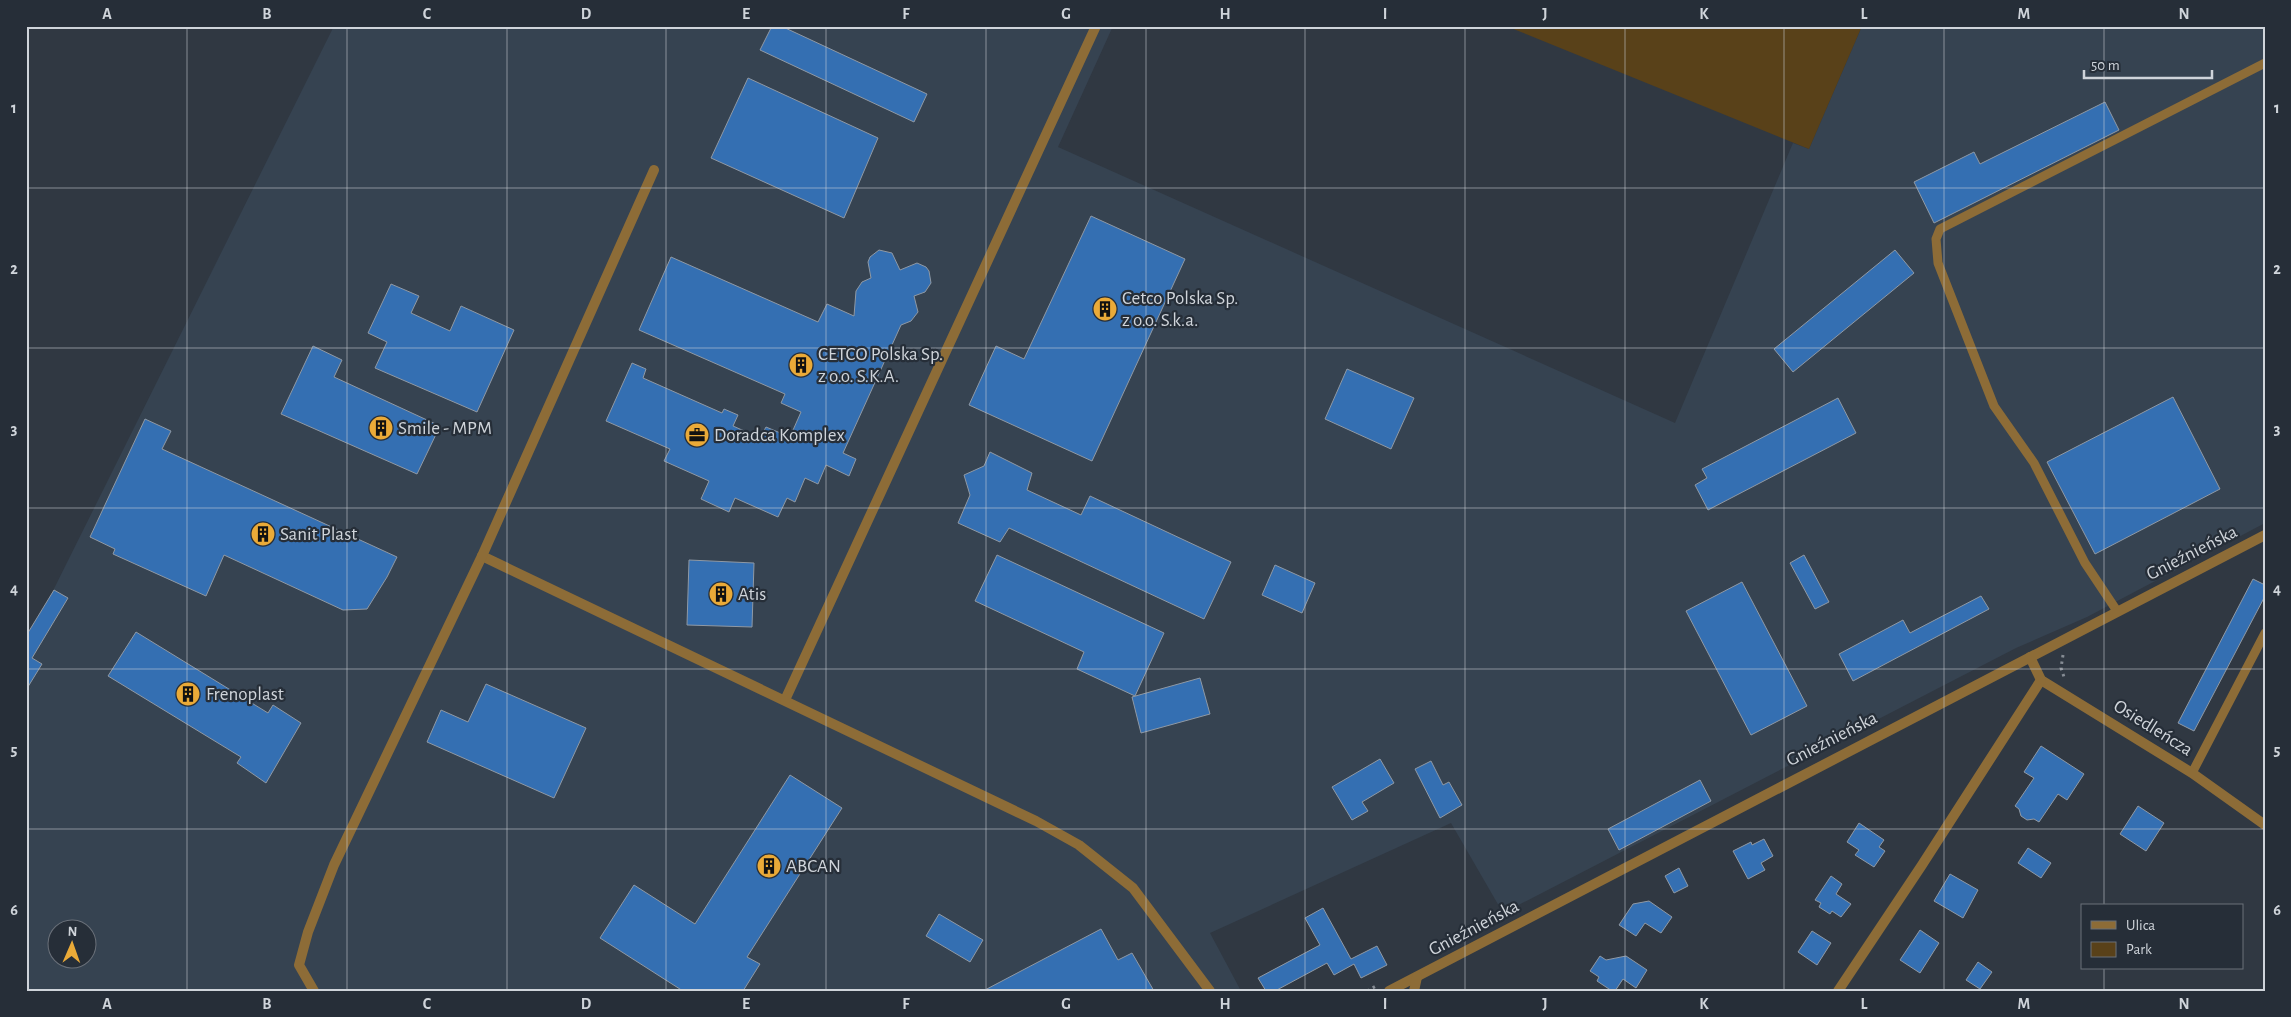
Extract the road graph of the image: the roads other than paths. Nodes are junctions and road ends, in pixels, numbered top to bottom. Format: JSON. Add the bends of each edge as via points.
{"nodes":[{"id":1,"x":1096,"y":26,"type":"edge"},
{"id":2,"x":2265,"y":63,"type":"edge"},
{"id":3,"x":654,"y":170,"type":"dead end"},
{"id":4,"x":2265,"y":535,"type":"edge"},
{"id":5,"x":482,"y":556,"type":"junction"},
{"id":6,"x":2117,"y":611,"type":"junction"},
{"id":7,"x":2265,"y":633,"type":"edge"},
{"id":8,"x":2030,"y":657,"type":"junction"},
{"id":9,"x":2040,"y":680,"type":"junction"},
{"id":10,"x":785,"y":700,"type":"junction"},
{"id":11,"x":2192,"y":773,"type":"junction"},
{"id":12,"x":2265,"y":825,"type":"edge"},
{"id":13,"x":1417,"y":976,"type":"junction"},
{"id":14,"x":314,"y":991,"type":"edge"},
{"id":15,"x":1210,"y":991,"type":"edge"},
{"id":16,"x":1389,"y":991,"type":"edge"},
{"id":17,"x":1414,"y":991,"type":"edge"},
{"id":18,"x":1838,"y":991,"type":"edge"}],
"edges":[{"from":1,"to":10,"type":"street"},
{"from":2,"to":6,"type":"lane","via":[[1940,229],[1936,239],[1938,263],[1994,406],[2034,463],[2085,563]]},
{"from":3,"to":5,"type":"street"},
{"from":4,"to":6,"type":"street","name":"Gnieźnieńska"},
{"from":5,"to":10,"type":"street"},
{"from":5,"to":14,"type":"street","via":[[334,865],[308,932],[299,965]]},
{"from":6,"to":8,"type":"street","name":"Gnieźnieńska"},
{"from":7,"to":11,"type":"lane"},
{"from":8,"to":9,"type":"street"},
{"from":8,"to":13,"type":"street","name":"Gnieźnieńska"},
{"from":9,"to":11,"type":"street","name":"Osiedleńcza"},
{"from":9,"to":18,"type":"street"},
{"from":10,"to":15,"type":"street","via":[[1036,821],[1079,845],[1133,888]]},
{"from":11,"to":12,"type":"street","name":"Osiedleńcza"},
{"from":13,"to":16,"type":"street","name":"Gnieźnieńska"},
{"from":13,"to":17,"type":"street"}]}
